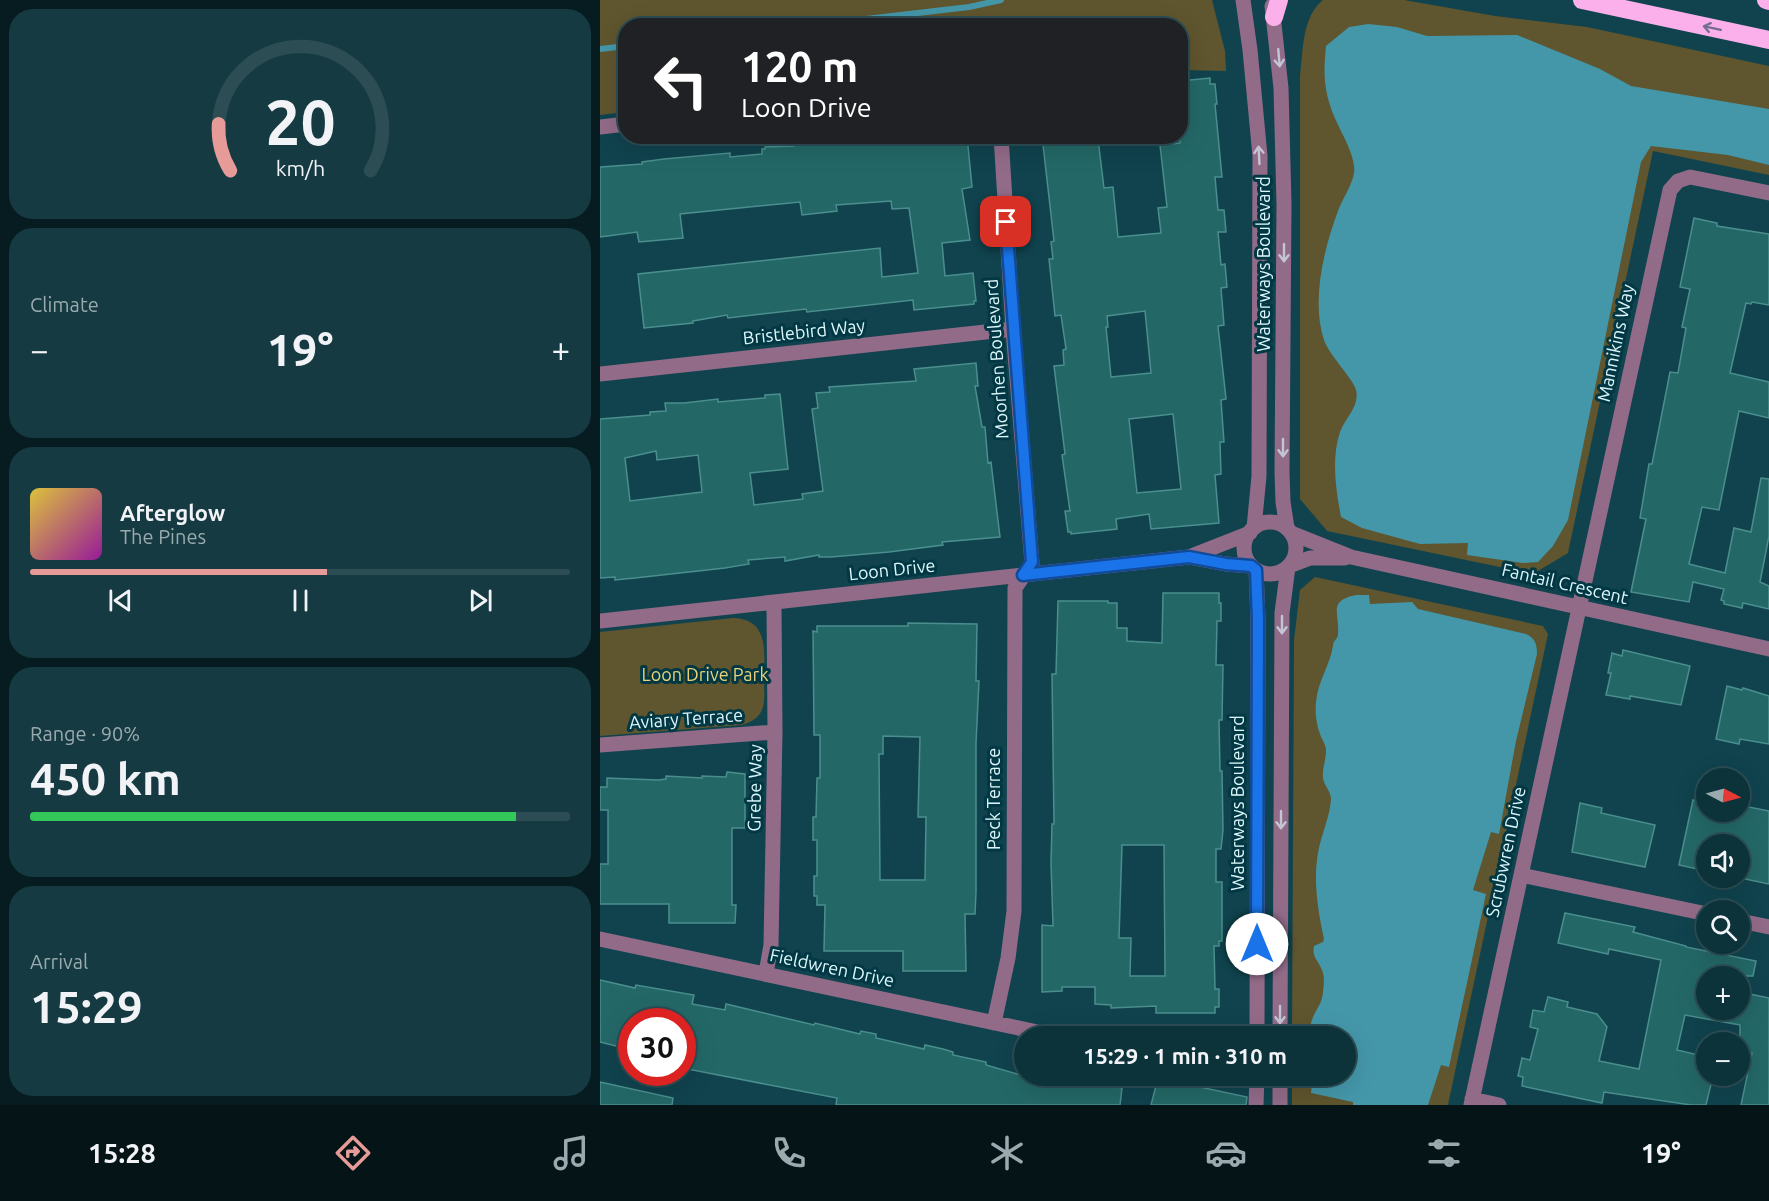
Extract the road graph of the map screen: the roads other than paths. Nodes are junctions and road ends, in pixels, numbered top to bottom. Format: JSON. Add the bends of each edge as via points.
{"nodes":[{"id":1,"x":1243,"y":0,"type":"edge"},
{"id":2,"x":1582,"y":0,"type":"edge"},
{"id":3,"x":1275,"y":6,"type":"edge"},
{"id":4,"x":1769,"y":40,"type":"edge"},
{"id":5,"x":618,"y":125,"type":"edge"},
{"id":6,"x":600,"y":127,"type":"edge"},
{"id":7,"x":1001,"y":144,"type":"edge"},
{"id":8,"x":1769,"y":193,"type":"edge"},
{"id":9,"x":1013,"y":329,"type":"junction"},
{"id":10,"x":600,"y":374,"type":"edge"},
{"id":11,"x":1252,"y":530,"type":"junction"},
{"id":12,"x":1289,"y":531,"type":"junction"},
{"id":13,"x":1189,"y":557,"type":"junction"},
{"id":14,"x":1351,"y":557,"type":"junction"},
{"id":15,"x":1288,"y":567,"type":"junction"},
{"id":16,"x":1254,"y":568,"type":"junction"},
{"id":17,"x":1023,"y":575,"type":"junction"},
{"id":18,"x":774,"y":603,"type":"junction"},
{"id":19,"x":1578,"y":607,"type":"junction"},
{"id":20,"x":600,"y":621,"type":"edge"},
{"id":21,"x":1769,"y":649,"type":"edge"},
{"id":22,"x":775,"y":732,"type":"junction"},
{"id":23,"x":600,"y":745,"type":"edge"},
{"id":24,"x":1521,"y":875,"type":"junction"},
{"id":25,"x":1696,"y":912,"type":"edge"},
{"id":26,"x":1750,"y":923,"type":"edge"},
{"id":27,"x":1769,"y":927,"type":"edge"},
{"id":28,"x":600,"y":939,"type":"edge"},
{"id":29,"x":766,"y":973,"type":"junction"},
{"id":30,"x":994,"y":1023,"type":"junction"},
{"id":31,"x":1257,"y":1026,"type":"edge"},
{"id":32,"x":1280,"y":1026,"type":"edge"},
{"id":33,"x":1014,"y":1027,"type":"edge"},
{"id":34,"x":1257,"y":1086,"type":"edge"},
{"id":35,"x":1280,"y":1086,"type":"edge"},
{"id":36,"x":1472,"y":1102,"type":"edge"},
{"id":37,"x":1256,"y":1105,"type":"edge"},
{"id":38,"x":1280,"y":1105,"type":"edge"},
{"id":39,"x":1499,"y":1105,"type":"edge"}],
"edges":[{"from":11,"to":1,"type":"street","name":"Waterways Boulevard","one_way":true,"via":[[1259,476],[1260,156]]},
{"from":4,"to":2,"type":"highway","one_way":true},
{"from":3,"to":12,"type":"street","name":"Waterways Boulevard","one_way":true,"via":[[1284,204],[1282,472]]},
{"from":5,"to":6,"type":"street"},
{"from":7,"to":9,"type":"street","name":"Moorhen Boulevard"},
{"from":8,"to":19,"type":"street","name":"Mannikins Way","via":[[1690,177],[1671,187]]},
{"from":9,"to":10,"type":"street","name":"Bristlebird Way"},
{"from":9,"to":17,"type":"street","name":"Moorhen Boulevard","via":[[1032,562]]},
{"from":11,"to":12,"type":"street","via":[[1271,522]]},
{"from":11,"to":13,"type":"street","name":"Loon Drive"},
{"from":11,"to":16,"type":"street","via":[[1244,549]]},
{"from":12,"to":14,"type":"street","name":"Fantail Crescent"},
{"from":12,"to":15,"type":"street","via":[[1296,550]]},
{"from":13,"to":16,"type":"street","name":"Loon Drive"},
{"from":13,"to":17,"type":"street","name":"Loon Drive"},
{"from":14,"to":15,"type":"street","name":"Fantail Crescent","via":[[1310,558]]},
{"from":14,"to":19,"type":"street","name":"Fantail Crescent"},
{"from":15,"to":16,"type":"street","via":[[1272,574]]},
{"from":15,"to":32,"type":"street","one_way":true,"via":[[1282,613]]},
{"from":16,"to":31,"type":"street","name":"Waterways Boulevard","via":[[1258,619]]},
{"from":17,"to":18,"type":"street","name":"Loon Drive"},
{"from":17,"to":30,"type":"street","name":"Peck Terrace","via":[[1015,588],[1013,920]]},
{"from":18,"to":20,"type":"street","name":"Loon Drive"},
{"from":18,"to":22,"type":"street","name":"Grebe Way"},
{"from":19,"to":21,"type":"street","name":"Fantail Crescent"},
{"from":19,"to":24,"type":"street","name":"Scrubwren Drive"},
{"from":22,"to":23,"type":"street","name":"Aviary Terrace"},
{"from":22,"to":29,"type":"street","name":"Grebe Way","via":[[771,945]]},
{"from":24,"to":25,"type":"street"},
{"from":24,"to":36,"type":"street","name":"Scrubwren Drive"},
{"from":26,"to":27,"type":"street"},
{"from":28,"to":29,"type":"street","name":"Fieldwren Drive"},
{"from":29,"to":30,"type":"street","name":"Fieldwren Drive"},
{"from":30,"to":33,"type":"street","name":"Fieldwren Drive"},
{"from":34,"to":37,"type":"street"},
{"from":35,"to":38,"type":"street"},
{"from":36,"to":39,"type":"street"}]}
